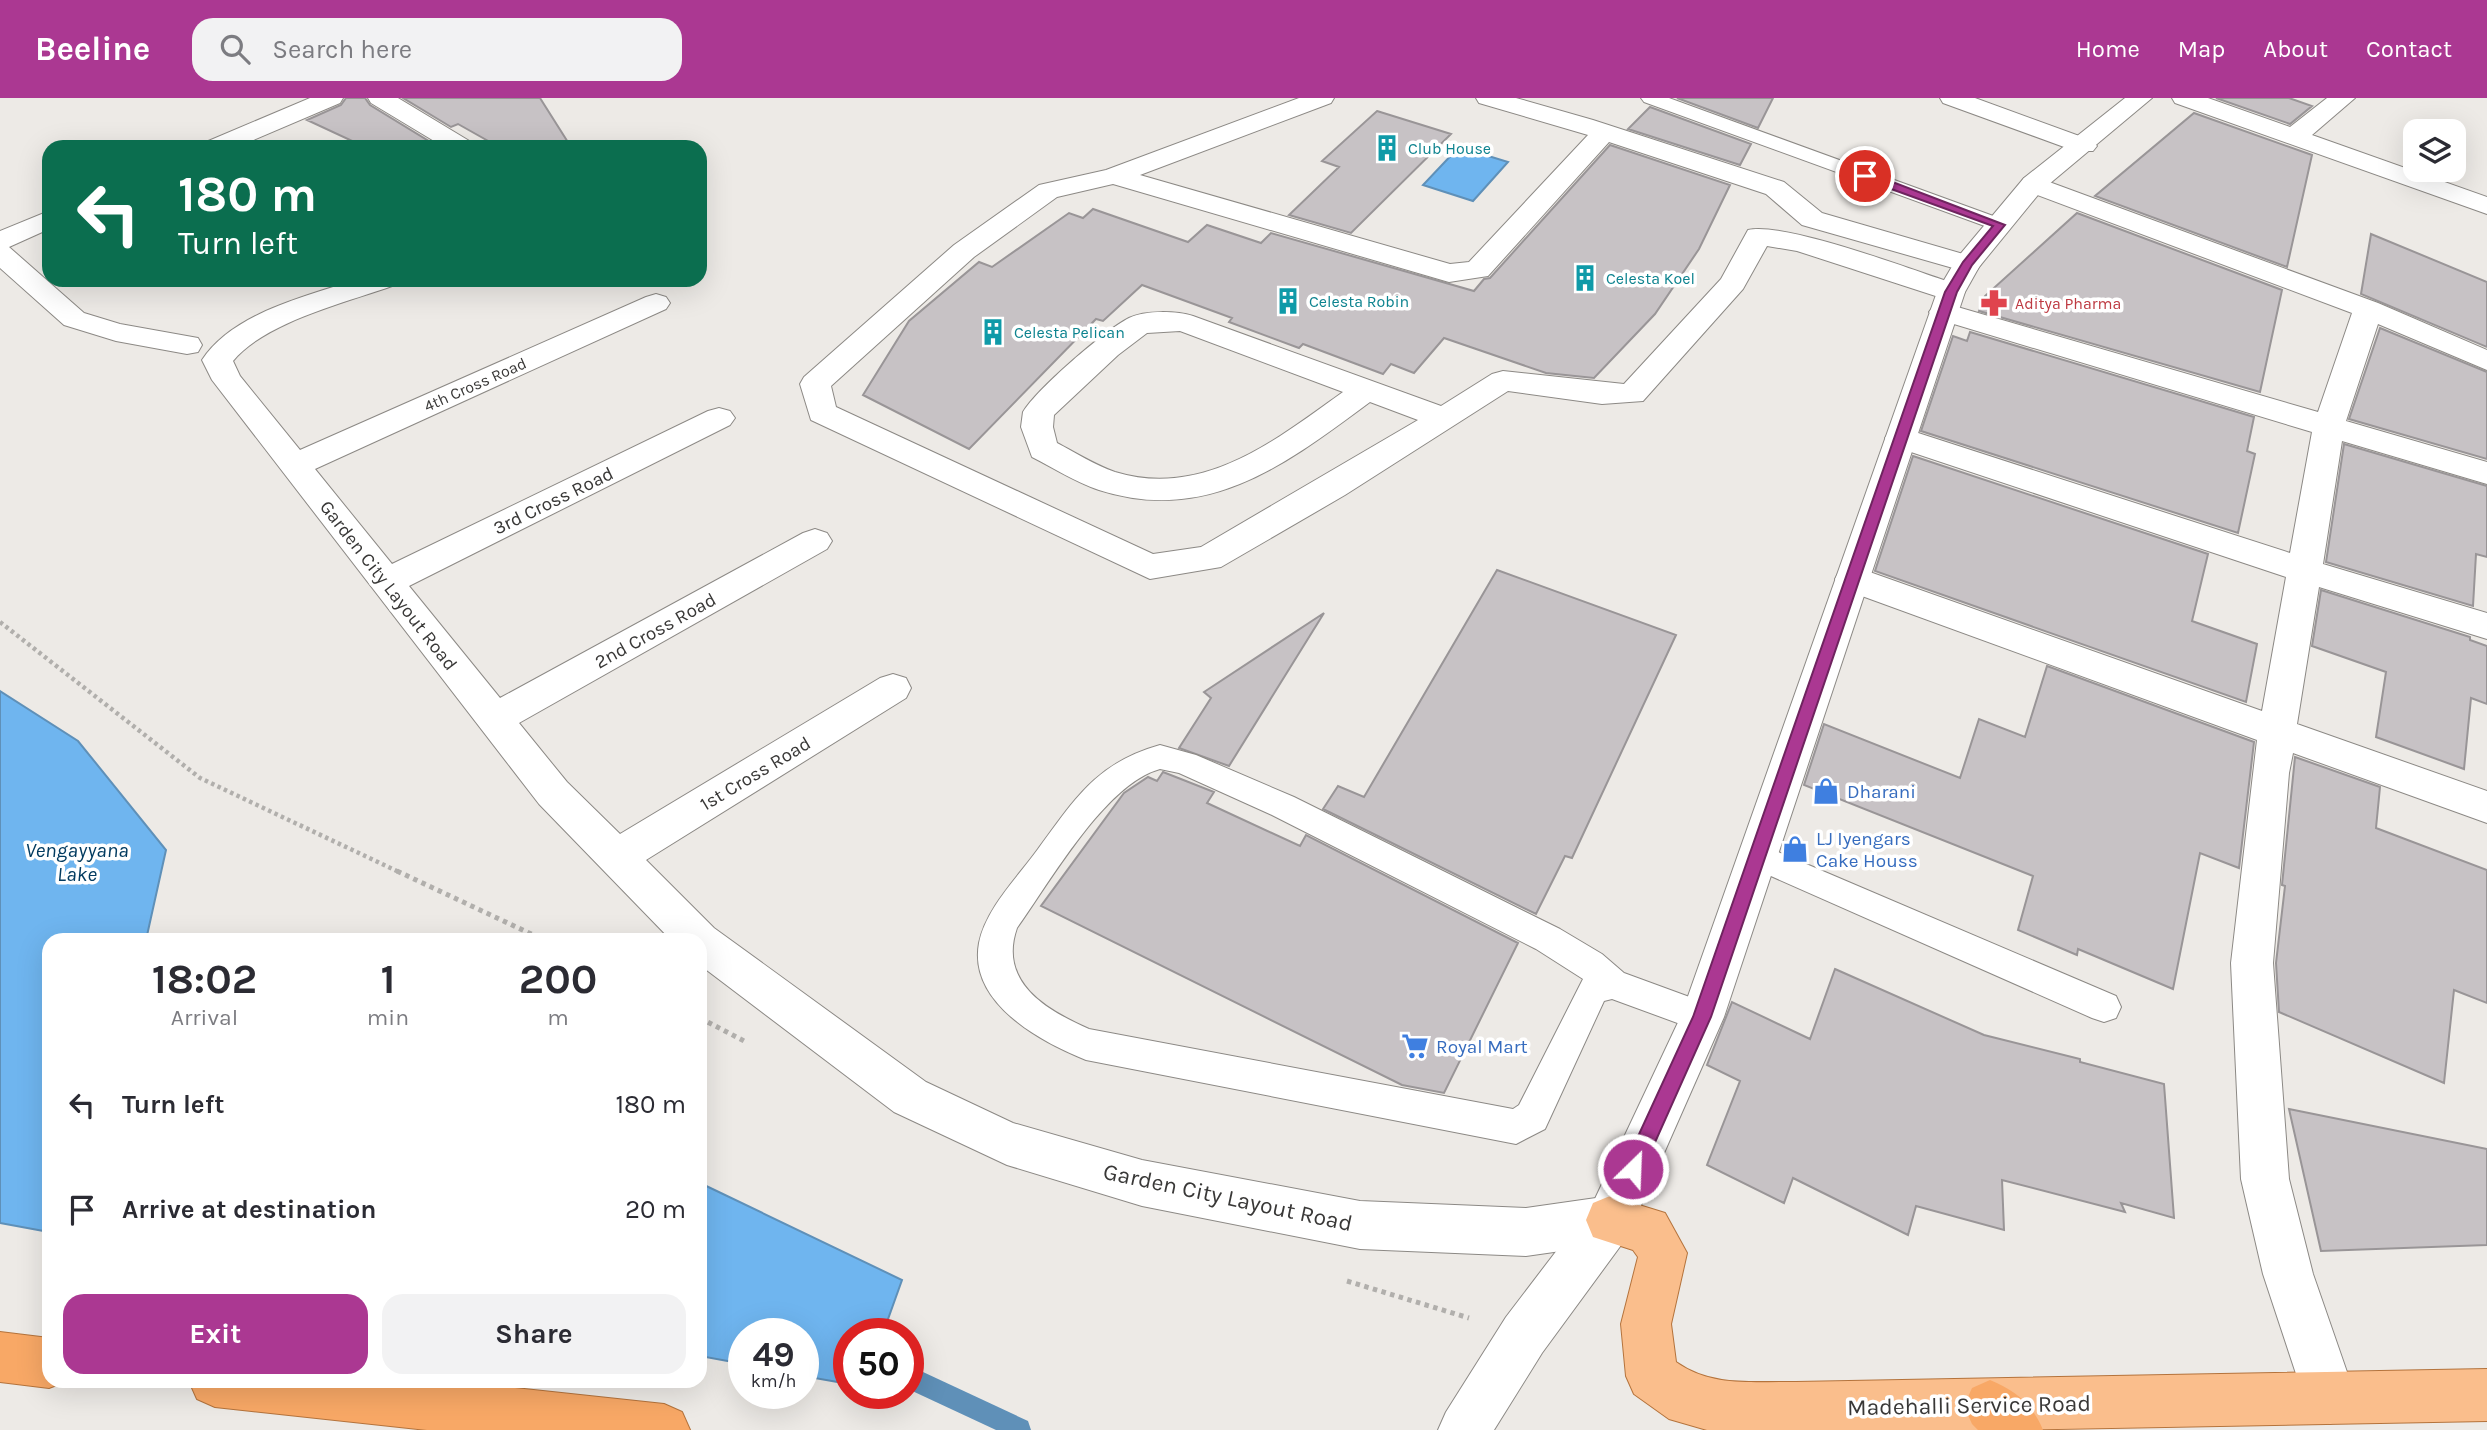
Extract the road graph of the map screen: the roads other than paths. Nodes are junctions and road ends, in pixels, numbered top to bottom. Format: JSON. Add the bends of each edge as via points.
{"nodes":[{"id":1,"x":331,"y":98,"type":"edge"},
{"id":2,"x":380,"y":98,"type":"edge"},
{"id":3,"x":1322,"y":98,"type":"edge"},
{"id":4,"x":1488,"y":98,"type":"edge"},
{"id":5,"x":1651,"y":98,"type":"edge"},
{"id":6,"x":1952,"y":98,"type":"edge"},
{"id":7,"x":2140,"y":98,"type":"edge"},
{"id":8,"x":2184,"y":98,"type":"edge"},
{"id":9,"x":2343,"y":98,"type":"edge"},
{"id":10,"x":1604,"y":132,"type":"junction"},
{"id":11,"x":2293,"y":137,"type":"junction"},
{"id":12,"x":232,"y":140,"type":"edge"},
{"id":13,"x":450,"y":140,"type":"edge"},
{"id":14,"x":2084,"y":146,"type":"junction"},
{"id":15,"x":1114,"y":176,"type":"junction"},
{"id":16,"x":2033,"y":184,"type":"junction"},
{"id":17,"x":1775,"y":188,"type":"junction"},
{"id":18,"x":2487,"y":206,"type":"edge"},
{"id":19,"x":42,"y":222,"type":"edge"},
{"id":20,"x":2000,"y":225,"type":"junction"},
{"id":21,"x":1758,"y":236,"type":"junction"},
{"id":22,"x":0,"y":241,"type":"edge"},
{"id":23,"x":0,"y":253,"type":"edge"},
{"id":24,"x":364,"y":287,"type":"edge"},
{"id":25,"x":1954,"y":289,"type":"junction"},
{"id":26,"x":656,"y":303,"type":"dead end"},
{"id":27,"x":2368,"y":309,"type":"junction"},
{"id":28,"x":187,"y":345,"type":"dead end"},
{"id":29,"x":2487,"y":361,"type":"edge"},
{"id":30,"x":1366,"y":390,"type":"junction"},
{"id":31,"x":719,"y":418,"type":"dead end"},
{"id":32,"x":1443,"y":418,"type":"junction"},
{"id":33,"x":2329,"y":426,"type":"junction"},
{"id":34,"x":1901,"y":438,"type":"junction"},
{"id":35,"x":294,"y":465,"type":"junction"},
{"id":36,"x":1077,"y":466,"type":"junction"},
{"id":37,"x":2487,"y":473,"type":"edge"},
{"id":38,"x":1033,"y":512,"type":"junction"},
{"id":39,"x":815,"y":541,"type":"dead end"},
{"id":40,"x":2306,"y":571,"type":"junction"},
{"id":41,"x":1852,"y":579,"type":"junction"},
{"id":42,"x":386,"y":582,"type":"junction"},
{"id":43,"x":2487,"y":626,"type":"edge"},
{"id":44,"x":893,"y":688,"type":"dead end"},
{"id":45,"x":494,"y":719,"type":"junction"},
{"id":46,"x":2277,"y":734,"type":"junction"},
{"id":47,"x":2487,"y":807,"type":"edge"},
{"id":48,"x":1757,"y":856,"type":"junction"},
{"id":49,"x":617,"y":857,"type":"junction"},
{"id":50,"x":692,"y":933,"type":"edge"},
{"id":51,"x":707,"y":946,"type":"edge"},
{"id":52,"x":1612,"y":984,"type":"junction"},
{"id":53,"x":2104,"y":1007,"type":"dead end"},
{"id":54,"x":1702,"y":1017,"type":"junction"},
{"id":55,"x":1610,"y":1220,"type":"junction"},
{"id":56,"x":0,"y":1357,"type":"edge"},
{"id":57,"x":42,"y":1362,"type":"edge"},
{"id":58,"x":279,"y":1388,"type":"edge"},
{"id":59,"x":2487,"y":1395,"type":"edge"},
{"id":60,"x":2330,"y":1398,"type":"junction"},
{"id":61,"x":2003,"y":1418,"type":"edge"},
{"id":62,"x":664,"y":1430,"type":"edge"},
{"id":63,"x":1464,"y":1430,"type":"edge"}],
"edges":[{"from":1,"to":12,"type":"street"},
{"from":2,"to":13,"type":"street"},
{"from":3,"to":15,"type":"street"},
{"from":4,"to":10,"type":"street"},
{"from":5,"to":20,"type":"lane"},
{"from":6,"to":14,"type":"street"},
{"from":7,"to":14,"type":"street"},
{"from":8,"to":11,"type":"street"},
{"from":9,"to":11,"type":"street"},
{"from":10,"to":15,"type":"street","via":[[1478,270],[1449,273]]},
{"from":10,"to":17,"type":"street"},
{"from":11,"to":18,"type":"street"},
{"from":14,"to":16,"type":"street"},
{"from":15,"to":38,"type":"street","via":[[1048,191],[964,251],[815,384],[822,413]]},
{"from":16,"to":20,"type":"street"},
{"from":16,"to":27,"type":"street"},
{"from":17,"to":21,"type":"street"},
{"from":17,"to":25,"type":"street","via":[[1812,219]]},
{"from":19,"to":22,"type":"street"},
{"from":20,"to":25,"type":"street"},
{"from":21,"to":25,"type":"street","via":[[1802,244]]},
{"from":21,"to":32,"type":"street","via":[[1733,283],[1632,394],[1503,381]]},
{"from":23,"to":28,"type":"street","via":[[74,318],[116,332]]},
{"from":24,"to":35,"type":"street","name":"Garden City Layout Road","via":[[245,332],[223,348],[217,360],[227,380]]},
{"from":25,"to":33,"type":"street"},
{"from":25,"to":34,"type":"street"},
{"from":26,"to":35,"type":"street","name":"4th Cross Road"},
{"from":27,"to":29,"type":"street"},
{"from":27,"to":33,"type":"street"},
{"from":30,"to":32,"type":"street"},
{"from":30,"to":36,"type":"street","via":[[1281,450],[1220,483],[1166,492],[1110,482]]},
{"from":30,"to":36,"type":"street","via":[[1183,322],[1140,324],[1107,348],[1039,412],[1037,428],[1043,449]]},
{"from":31,"to":42,"type":"street","name":"3rd Cross Road"},
{"from":32,"to":38,"type":"street","via":[[1209,558],[1150,567]]},
{"from":33,"to":37,"type":"street"},
{"from":33,"to":40,"type":"street"},
{"from":34,"to":40,"type":"street"},
{"from":34,"to":41,"type":"street"},
{"from":35,"to":42,"type":"street","name":"Garden City Layout Road"},
{"from":36,"to":38,"type":"street"},
{"from":39,"to":45,"type":"street","name":"2nd Cross Road"},
{"from":40,"to":43,"type":"street"},
{"from":40,"to":46,"type":"street"},
{"from":41,"to":46,"type":"street"},
{"from":41,"to":48,"type":"street"},
{"from":42,"to":45,"type":"street","name":"Garden City Layout Road"},
{"from":44,"to":49,"type":"street","name":"1st Cross Road"},
{"from":45,"to":49,"type":"street","name":"Garden City Layout Road","via":[[552,793]]},
{"from":46,"to":47,"type":"street"},
{"from":46,"to":60,"type":"street","via":[[2252,963],[2265,1179],[2288,1274]]},
{"from":48,"to":53,"type":"lane"},
{"from":48,"to":54,"type":"street"},
{"from":49,"to":50,"type":"street","name":"Garden City Layout Road"},
{"from":51,"to":55,"type":"street","name":"Garden City Layout Road","via":[[910,1097],[1007,1143],[1142,1183],[1360,1225],[1526,1232]]},
{"from":52,"to":52,"type":"lane","via":[[1593,990],[1532,1117],[1516,1127],[1086,1044],[1053,1031],[1015,1000],[999,978],[993,939],[1098,792],[1142,762],[1160,757],[1185,763],[1283,806],[1524,927],[1590,964]]},
{"from":52,"to":54,"type":"lane"},
{"from":54,"to":55,"type":"street"},
{"from":55,"to":61,"type":"main road","name":"Madehalli Service Road","via":[[1648,1230],[1663,1253],[1646,1324],[1652,1376],[1686,1401],[1726,1407]]},
{"from":55,"to":63,"type":"street","via":[[1524,1335]]},
{"from":56,"to":57,"type":"highway"},
{"from":58,"to":62,"type":"highway"},
{"from":59,"to":60,"type":"main road","name":"Madehalli Service Road"},
{"from":60,"to":61,"type":"main road","name":"Madehalli Service Road"}]}
